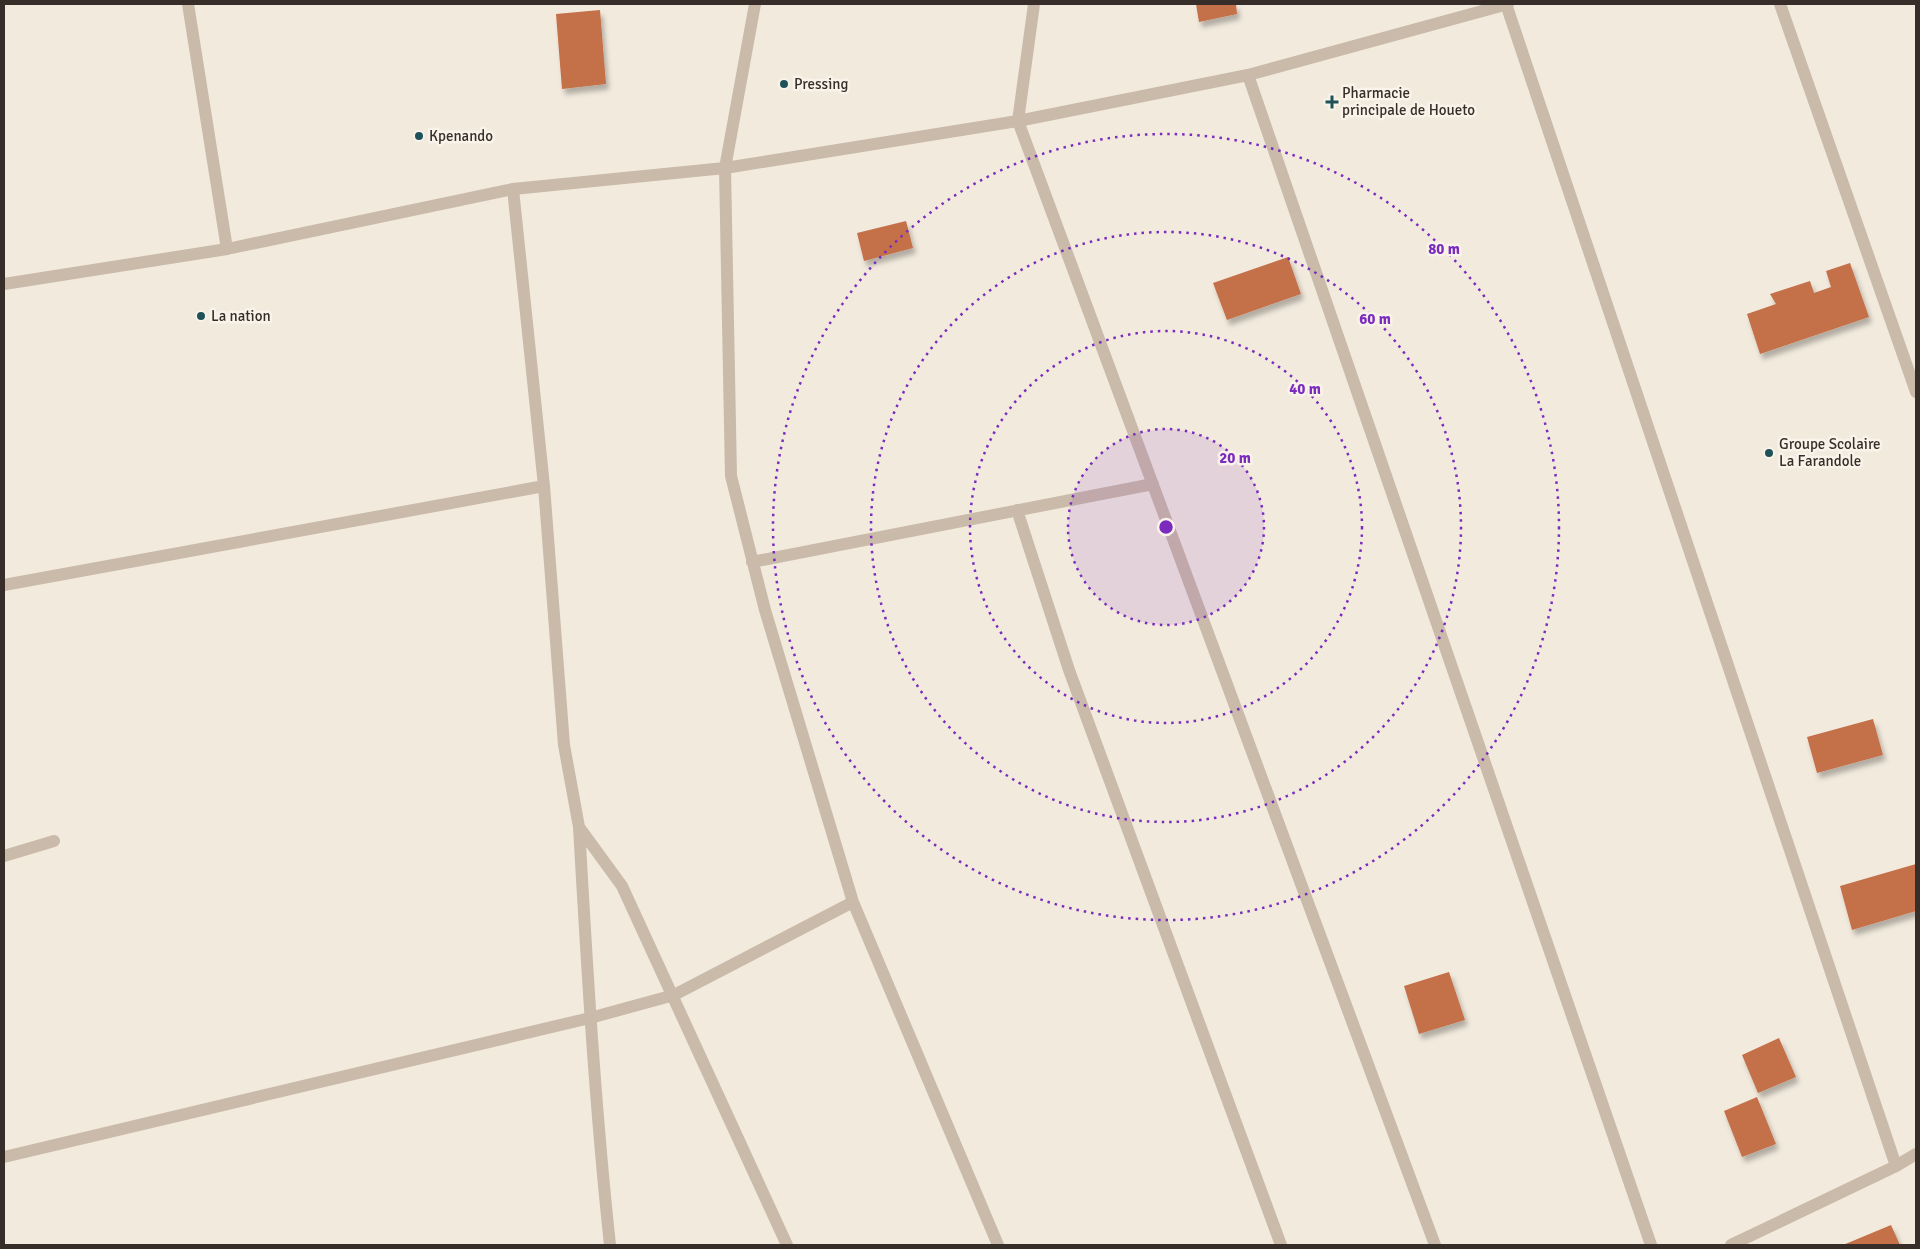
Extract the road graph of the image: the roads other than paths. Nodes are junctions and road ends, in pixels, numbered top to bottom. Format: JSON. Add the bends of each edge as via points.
{"nodes":[{"id":1,"x":188,"y":4,"type":"edge"},
{"id":2,"x":755,"y":4,"type":"edge"},
{"id":3,"x":1034,"y":4,"type":"edge"},
{"id":4,"x":1507,"y":4,"type":"edge"},
{"id":5,"x":1780,"y":4,"type":"edge"},
{"id":6,"x":1248,"y":75,"type":"junction"},
{"id":7,"x":1018,"y":121,"type":"junction"},
{"id":8,"x":725,"y":168,"type":"junction"},
{"id":9,"x":514,"y":189,"type":"junction"},
{"id":10,"x":227,"y":249,"type":"junction"},
{"id":11,"x":4,"y":284,"type":"edge"},
{"id":12,"x":1916,"y":392,"type":"edge"},
{"id":13,"x":1153,"y":484,"type":"junction"},
{"id":14,"x":544,"y":486,"type":"junction"},
{"id":15,"x":1016,"y":510,"type":"junction"},
{"id":16,"x":752,"y":562,"type":"junction"},
{"id":17,"x":4,"y":585,"type":"edge"},
{"id":18,"x":579,"y":827,"type":"junction"},
{"id":19,"x":54,"y":841,"type":"dead end"},
{"id":20,"x":4,"y":856,"type":"edge"},
{"id":21,"x":853,"y":902,"type":"junction"},
{"id":22,"x":674,"y":995,"type":"junction"},
{"id":23,"x":590,"y":1018,"type":"junction"},
{"id":24,"x":1916,"y":1154,"type":"edge"},
{"id":25,"x":4,"y":1157,"type":"edge"},
{"id":26,"x":1896,"y":1166,"type":"junction"},
{"id":27,"x":610,"y":1245,"type":"edge"},
{"id":28,"x":787,"y":1245,"type":"edge"},
{"id":29,"x":998,"y":1245,"type":"edge"},
{"id":30,"x":1281,"y":1245,"type":"edge"},
{"id":31,"x":1435,"y":1245,"type":"edge"},
{"id":32,"x":1651,"y":1245,"type":"edge"},
{"id":33,"x":1731,"y":1245,"type":"edge"}],
"edges":[{"from":1,"to":10,"type":"street"},
{"from":2,"to":8,"type":"street"},
{"from":3,"to":7,"type":"street"},
{"from":4,"to":6,"type":"street"},
{"from":4,"to":26,"type":"street"},
{"from":5,"to":12,"type":"street"},
{"from":6,"to":7,"type":"street"},
{"from":6,"to":32,"type":"street"},
{"from":7,"to":8,"type":"street"},
{"from":7,"to":13,"type":"street"},
{"from":8,"to":9,"type":"street"},
{"from":8,"to":16,"type":"street","via":[[731,476]]},
{"from":9,"to":10,"type":"street"},
{"from":9,"to":14,"type":"street"},
{"from":10,"to":11,"type":"street"},
{"from":13,"to":15,"type":"street"},
{"from":13,"to":31,"type":"street"},
{"from":14,"to":17,"type":"street"},
{"from":14,"to":18,"type":"street","via":[[564,745]]},
{"from":15,"to":16,"type":"street"},
{"from":15,"to":30,"type":"street","via":[[1069,670]]},
{"from":16,"to":21,"type":"street"},
{"from":18,"to":22,"type":"street","via":[[622,886]]},
{"from":18,"to":23,"type":"street"},
{"from":19,"to":20,"type":"street"},
{"from":21,"to":22,"type":"street"},
{"from":21,"to":29,"type":"street"},
{"from":22,"to":23,"type":"street"},
{"from":22,"to":28,"type":"street"},
{"from":23,"to":25,"type":"street"},
{"from":23,"to":27,"type":"street","via":[[599,1149]]},
{"from":24,"to":26,"type":"street"},
{"from":26,"to":33,"type":"street"}]}
